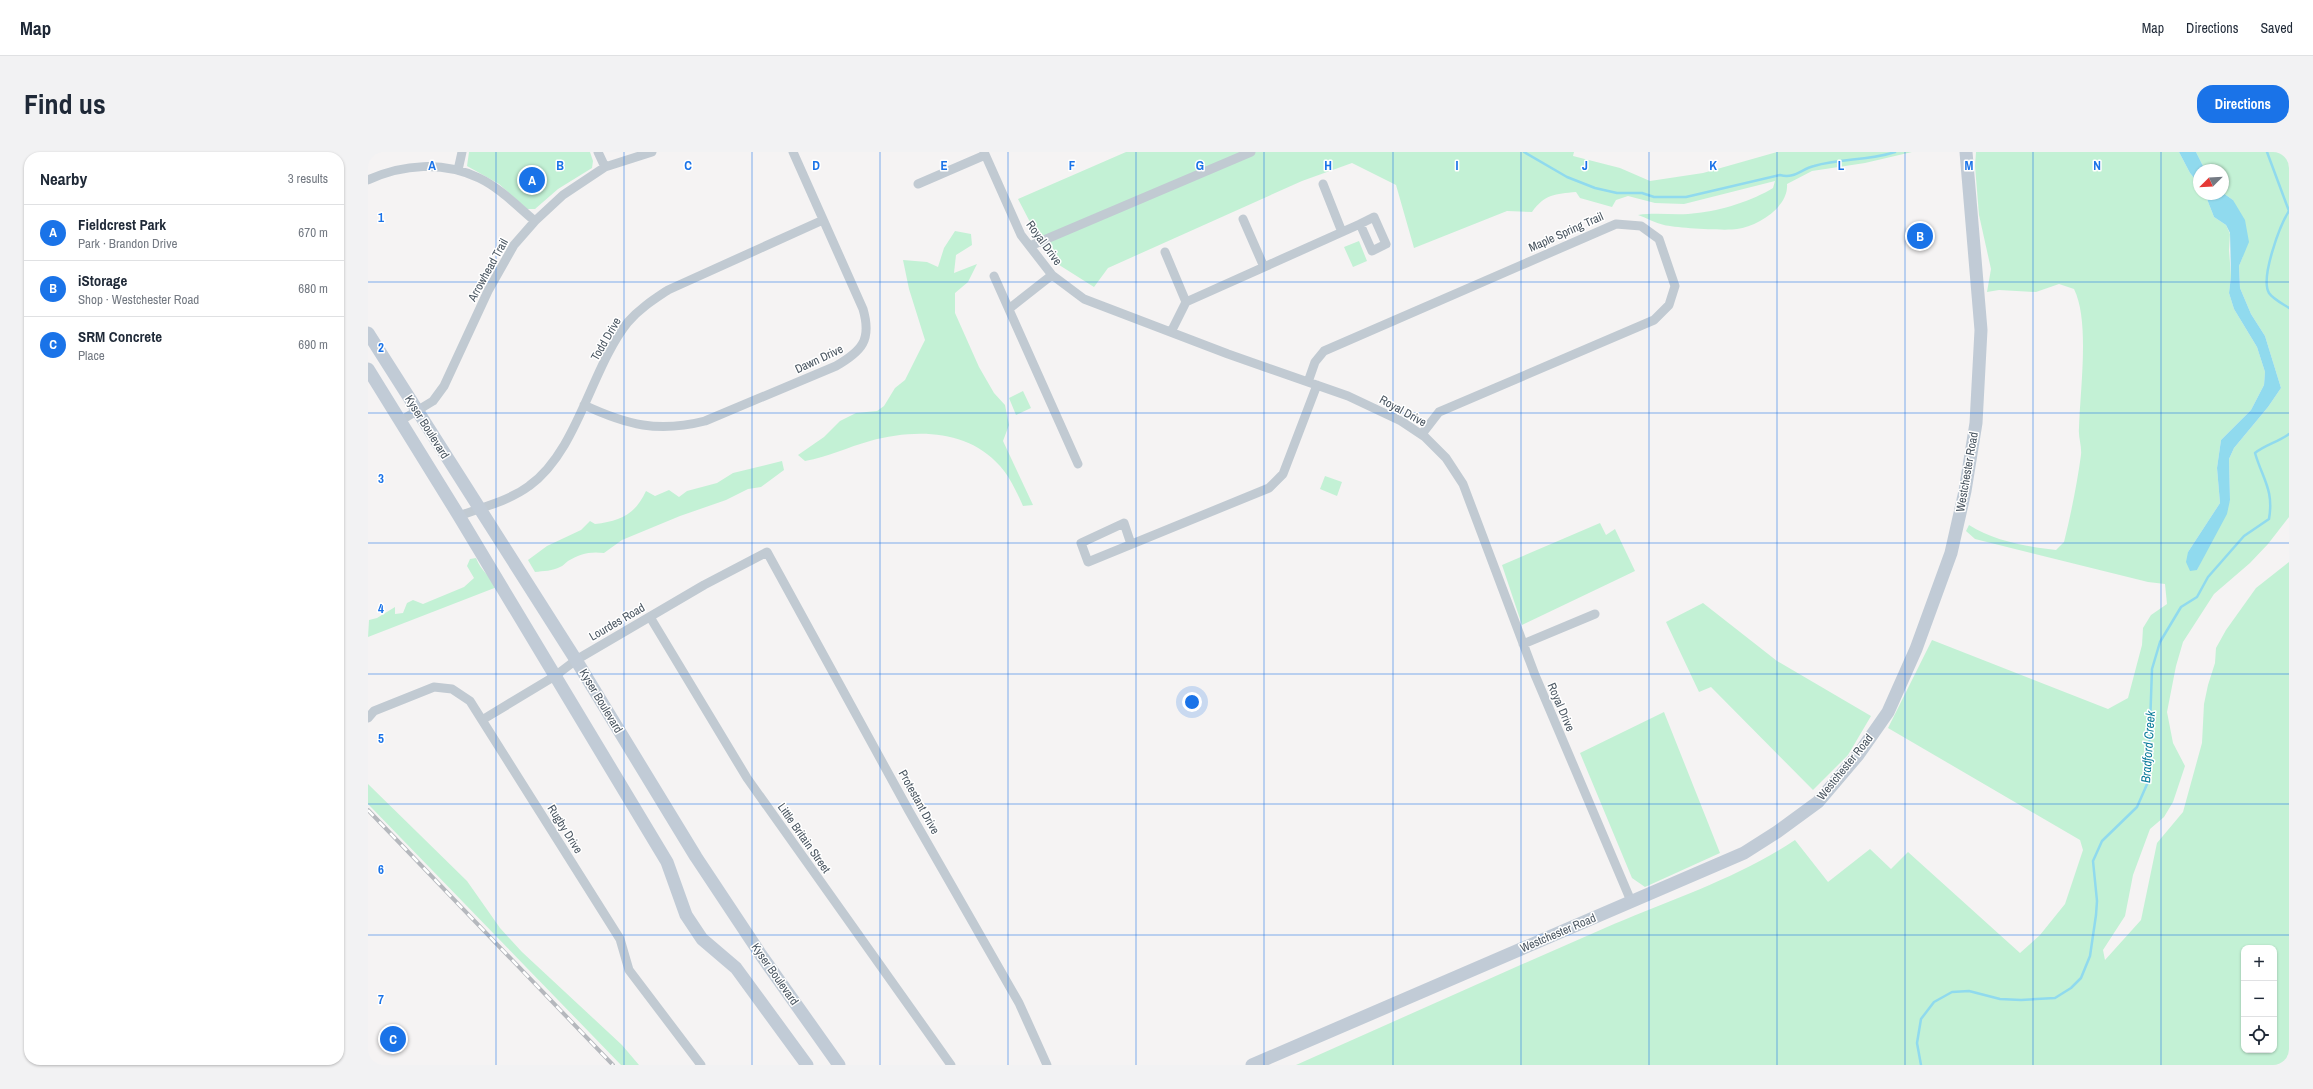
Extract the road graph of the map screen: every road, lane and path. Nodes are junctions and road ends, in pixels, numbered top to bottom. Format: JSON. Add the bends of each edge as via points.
{"nodes":[{"id":1,"x":462,"y":152,"type":"edge"},
{"id":2,"x":598,"y":152,"type":"edge"},
{"id":3,"x":652,"y":152,"type":"edge"},
{"id":4,"x":794,"y":152,"type":"edge"},
{"id":5,"x":1251,"y":152,"type":"edge"},
{"id":6,"x":1966,"y":152,"type":"edge"},
{"id":7,"x":985,"y":153,"type":"edge"},
{"id":8,"x":605,"y":167,"type":"junction"},
{"id":9,"x":458,"y":170,"type":"junction"},
{"id":10,"x":368,"y":180,"type":"edge"},
{"id":11,"x":918,"y":184,"type":"dead end"},
{"id":12,"x":1323,"y":184,"type":"dead end"},
{"id":13,"x":1243,"y":219,"type":"dead end"},
{"id":14,"x":823,"y":220,"type":"junction"},
{"id":15,"x":535,"y":221,"type":"junction"},
{"id":16,"x":1360,"y":224,"type":"dead end"},
{"id":17,"x":1342,"y":232,"type":"junction"},
{"id":18,"x":1030,"y":246,"type":"junction"},
{"id":19,"x":1165,"y":252,"type":"dead end"},
{"id":20,"x":1264,"y":267,"type":"junction"},
{"id":21,"x":1052,"y":275,"type":"junction"},
{"id":22,"x":994,"y":276,"type":"dead end"},
{"id":23,"x":1186,"y":302,"type":"junction"},
{"id":24,"x":1010,"y":308,"type":"junction"},
{"id":25,"x":1171,"y":332,"type":"junction"},
{"id":26,"x":368,"y":333,"type":"edge"},
{"id":27,"x":368,"y":369,"type":"edge"},
{"id":28,"x":1312,"y":383,"type":"junction"},
{"id":29,"x":584,"y":405,"type":"junction"},
{"id":30,"x":418,"y":412,"type":"junction"},
{"id":31,"x":400,"y":421,"type":"junction"},
{"id":32,"x":1422,"y":434,"type":"junction"},
{"id":33,"x":1078,"y":464,"type":"dead end"},
{"id":34,"x":478,"y":509,"type":"junction"},
{"id":35,"x":459,"y":516,"type":"junction"},
{"id":36,"x":1131,"y":544,"type":"junction"},
{"id":37,"x":767,"y":552,"type":"joint"},
{"id":38,"x":1595,"y":614,"type":"dead end"},
{"id":39,"x":650,"y":617,"type":"junction"},
{"id":40,"x":1523,"y":644,"type":"junction"},
{"id":41,"x":576,"y":660,"type":"junction"},
{"id":42,"x":555,"y":676,"type":"junction"},
{"id":43,"x":368,"y":718,"type":"edge"},
{"id":44,"x":482,"y":720,"type":"junction"},
{"id":45,"x":1631,"y":902,"type":"junction"},
{"id":46,"x":700,"y":1065,"type":"edge"},
{"id":47,"x":807,"y":1065,"type":"edge"},
{"id":48,"x":839,"y":1065,"type":"edge"},
{"id":49,"x":950,"y":1065,"type":"edge"},
{"id":50,"x":1046,"y":1065,"type":"edge"},
{"id":51,"x":1252,"y":1065,"type":"edge"}],
"edges":[{"from":1,"to":9,"type":"street"},
{"from":2,"to":8,"type":"street"},
{"from":3,"to":8,"type":"street","name":"Arrowhead Trail"},
{"from":4,"to":14,"type":"street","name":"Dawn Drive"},
{"from":5,"to":18,"type":"street"},
{"from":6,"to":45,"type":"street","name":"Westchester Road","via":[[1981,330],[1976,423],[1951,554],[1916,649],[1888,712],[1858,756],[1818,802],[1744,853]]},
{"from":7,"to":11,"type":"street"},
{"from":7,"to":18,"type":"street","name":"Royal Drive","via":[[1021,235]]},
{"from":8,"to":15,"type":"street","name":"Arrowhead Trail","via":[[563,195]]},
{"from":9,"to":10,"type":"street","via":[[419,166],[395,169]]},
{"from":9,"to":15,"type":"street","via":[[491,185]]},
{"from":12,"to":17,"type":"street"},
{"from":13,"to":20,"type":"street"},
{"from":14,"to":29,"type":"street","name":"Todd Drive","via":[[668,290],[644,306],[628,322],[615,342]]},
{"from":14,"to":29,"type":"street","name":"Dawn Drive","via":[[863,309],[867,326],[863,344],[854,356],[705,421],[685,426],[651,427],[627,423]]},
{"from":15,"to":30,"type":"street","name":"Arrowhead Trail","via":[[514,245],[488,291],[444,386],[433,401]]},
{"from":16,"to":17,"type":"street"},
{"from":17,"to":20,"type":"street"},
{"from":18,"to":21,"type":"street","name":"Royal Drive"},
{"from":19,"to":23,"type":"street"},
{"from":20,"to":23,"type":"street"},
{"from":21,"to":24,"type":"street"},
{"from":21,"to":25,"type":"street","name":"Royal Drive","via":[[1084,299]]},
{"from":22,"to":24,"type":"street"},
{"from":23,"to":25,"type":"street"},
{"from":24,"to":33,"type":"street"},
{"from":25,"to":28,"type":"street","name":"Royal Drive"},
{"from":26,"to":30,"type":"street","name":"Kyser Boulevard"},
{"from":27,"to":31,"type":"street","name":"Kyser Boulevard"},
{"from":28,"to":32,"type":"street","name":"Royal Drive","via":[[1348,396]]},
{"from":28,"to":32,"type":"street","name":"Maple Spring Trail","via":[[1315,362],[1324,351],[1616,224],[1642,226],[1659,239],[1675,286],[1668,306],[1654,320],[1439,412]]},
{"from":28,"to":36,"type":"street","name":"Maple Spring Trail","via":[[1283,474],[1269,488]]},
{"from":29,"to":34,"type":"street","name":"Todd Drive","via":[[548,469],[529,486]]},
{"from":30,"to":31,"type":"street","name":"Arrowhead Trail"},
{"from":30,"to":34,"type":"street","name":"Kyser Boulevard"},
{"from":31,"to":35,"type":"street","name":"Kyser Boulevard"},
{"from":32,"to":40,"type":"street","name":"Royal Drive","via":[[1446,458],[1463,484]]},
{"from":34,"to":35,"type":"street","name":"Todd Drive"},
{"from":34,"to":41,"type":"street","name":"Kyser Boulevard"},
{"from":35,"to":42,"type":"street","name":"Kyser Boulevard"},
{"from":36,"to":36,"type":"street","name":"Maple Spring Trail","via":[[1088,562],[1081,542],[1124,523]]},
{"from":37,"to":39,"type":"street","name":"Lourdes Road","via":[[704,584]]},
{"from":37,"to":50,"type":"street","name":"Protestant Drive","via":[[909,811],[1019,1003]]},
{"from":38,"to":40,"type":"street"},
{"from":39,"to":41,"type":"street","name":"Lourdes Road"},
{"from":39,"to":49,"type":"street","name":"Little Britain Street","via":[[748,778]]},
{"from":40,"to":45,"type":"street","name":"Royal Drive"},
{"from":41,"to":42,"type":"street","name":"Lourdes Road"},
{"from":41,"to":48,"type":"street","name":"Kyser Boulevard","via":[[696,858]]},
{"from":42,"to":44,"type":"street","name":"Lourdes Road"},
{"from":42,"to":47,"type":"street","name":"Kyser Boulevard","via":[[667,862],[686,916],[702,939],[736,968]]},
{"from":43,"to":44,"type":"street","name":"Rugby Drive","via":[[374,711],[434,687],[452,689],[470,701]]},
{"from":44,"to":46,"type":"street","name":"Rugby Drive","via":[[620,939],[629,970]]},
{"from":45,"to":51,"type":"street","name":"Westchester Road"}]}
